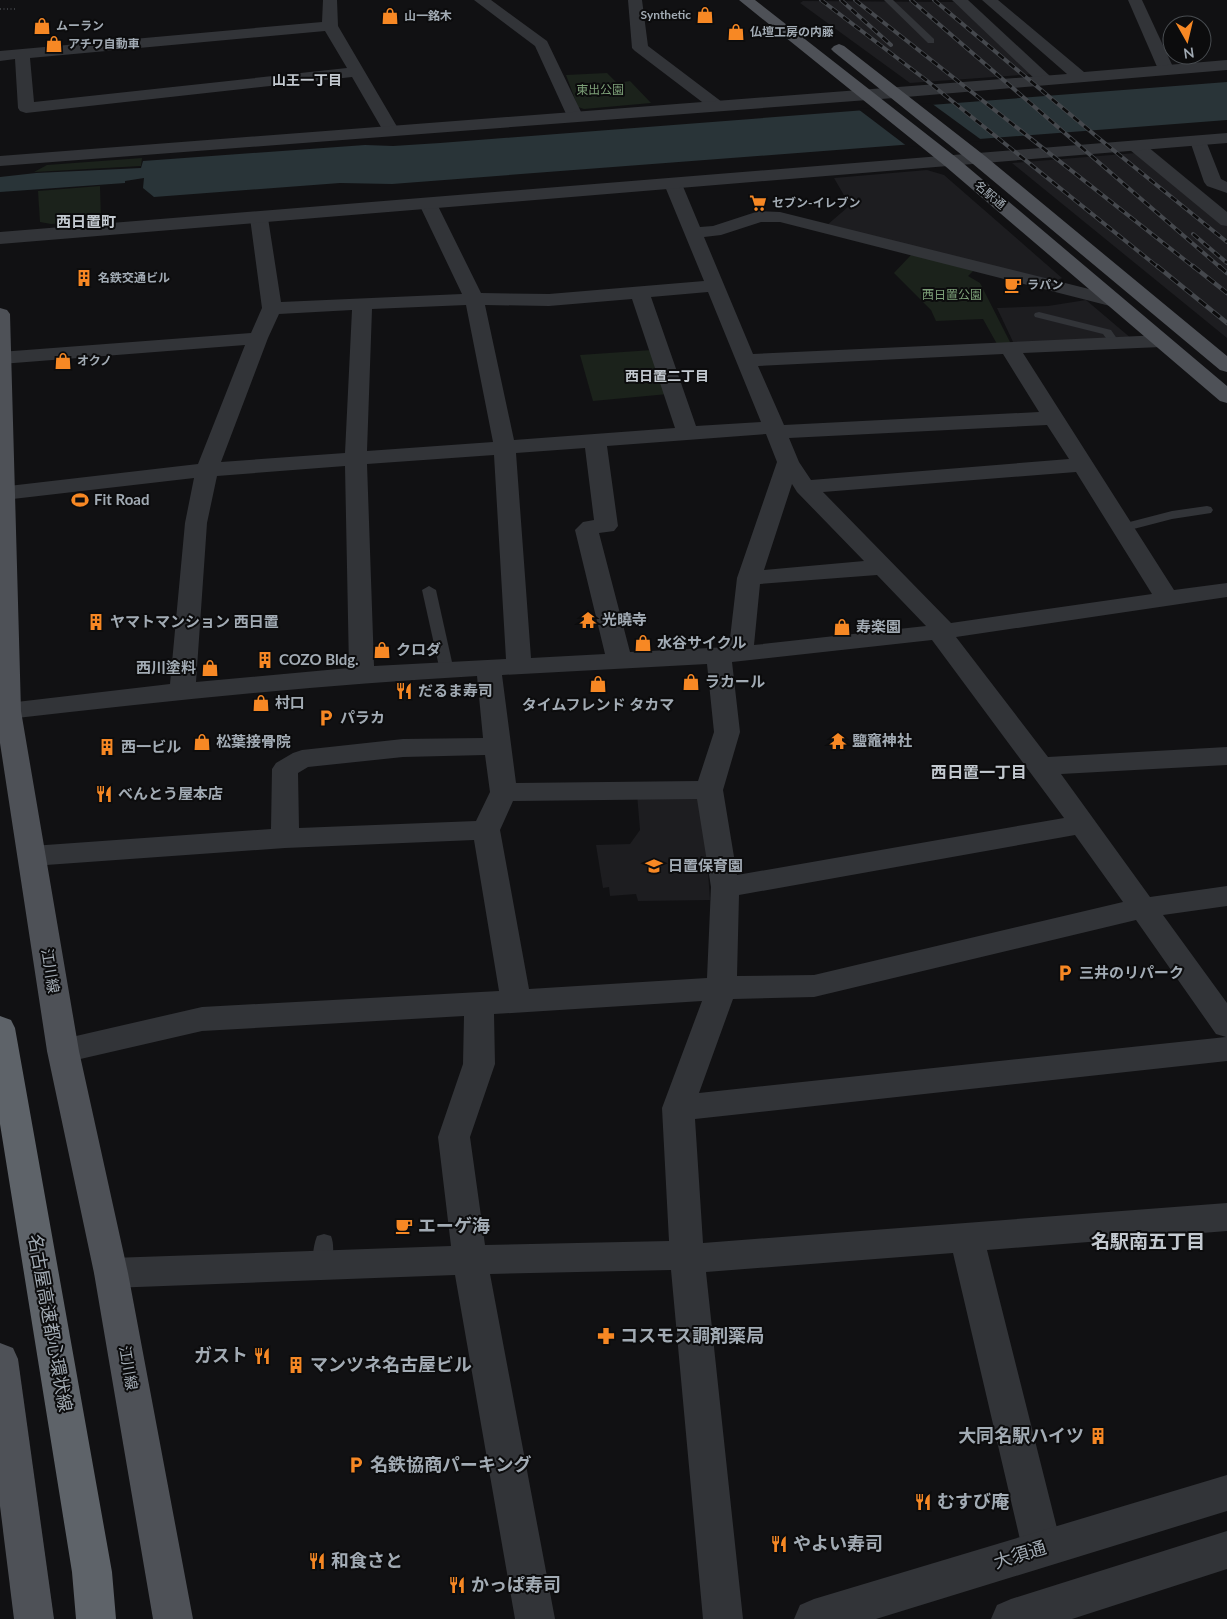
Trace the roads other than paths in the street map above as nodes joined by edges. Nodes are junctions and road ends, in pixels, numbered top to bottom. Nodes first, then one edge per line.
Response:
1 (330, 0) edge
2 (481, 0) edge
3 (635, 0) edge
4 (746, 0) edge
5 (888, 0) edge
6 (959, 0) edge
7 (989, 0) edge
8 (1136, 0) edge
9 (330, 26) junction
10 (827, 40) dead end
11 (931, 41) dead end
12 (22, 54) junction
13 (0, 56) edge
14 (1227, 65) edge
15 (1166, 70) junction
16 (357, 72) junction
17 (1080, 76) junction
18 (1045, 80) junction
19 (900, 98) junction
20 (872, 100) junction
21 (716, 105) junction
22 (575, 116) junction
23 (391, 130) junction
24 (1227, 138) edge
25 (1198, 141) junction
26 (1136, 146) junction
27 (979, 160) junction
28 (0, 161) edge
29 (951, 162) junction
30 (673, 184) junction
31 (1227, 188) edge
32 (428, 204) junction
33 (259, 218) junction
34 (1227, 221) edge
35 (693, 233) junction
36 (0, 238) edge
37 (715, 286) junction
38 (640, 292) junction
39 (474, 299) junction
40 (1114, 301) junction
41 (362, 303) junction
42 (272, 308) junction
43 (0, 314) edge
44 (1039, 315) dead end
45 (258, 338) junction
46 (1162, 341) junction
47 (1115, 343) junction
48 (1009, 347) junction
49 (2, 358) junction
50 (746, 360) junction
51 (1227, 366) edge
52 (1227, 397) edge
53 (1052, 418) junction
54 (776, 430) junction
55 (688, 434) junction
56 (595, 441) junction
57 (505, 448) junction
58 (356, 458) junction
59 (788, 462) junction
60 (1082, 465) junction
61 (207, 470) junction
62 (805, 487) junction
63 (4, 493) junction
64 (1207, 510) dead end
65 (1122, 528) junction
66 (883, 567) junction
67 (749, 578) junction
68 (429, 590) dead end
69 (1227, 590) edge
70 (1167, 599) junction
71 (942, 632) junction
72 (730, 656) junction
73 (620, 662) junction
74 (519, 667) junction
75 (489, 669) junction
76 (447, 671) junction
77 (362, 675) junction
78 (182, 691) junction
79 (4, 711) edge
80 (497, 746) junction
81 (1227, 756) edge
82 (1041, 766) junction
83 (709, 790) junction
84 (504, 792) junction
85 (1082, 824) junction
86 (486, 830) junction
87 (285, 838) junction
88 (32, 856) junction
89 (725, 887) junction
90 (1227, 896) edge
91 (1142, 908) junction
92 (722, 988) junction
93 (516, 1001) junction
94 (479, 1004) junction
95 (1227, 1026) edge
96 (0, 1028) edge
97 (1227, 1049) edge
98 (63, 1051) junction
99 (678, 1108) junction
100 (1227, 1217) edge
101 (967, 1238) junction
102 (686, 1257) junction
103 (470, 1260) junction
104 (111, 1273) junction
105 (0, 1359) edge
106 (1227, 1493) edge
107 (1042, 1548) junction
108 (1227, 1550) edge
109 (92, 1572) junction
110 (34, 1619) edge
111 (96, 1619) edge
112 (103, 1619) edge
113 (173, 1619) edge
114 (536, 1619) edge
115 (723, 1619) edge
116 (814, 1619) edge
117 (1011, 1619) edge

1 - 9 street
2 - 22 street
3 - 21 street
4 - 20 main road, 名駅通
5 - 11 lane
6 - 18 street
7 - 17 street
8 - 15 street
9 - 12 street
9 - 16 street
10 - 19 main road, 名駅通
12 - 13 street
12 - 16 street
14 - 15 street
15 - 17 street
16 - 23 street
17 - 18 street
18 - 19 street
19 - 20 street
19 - 27 main road, 名駅通
20 - 21 street
20 - 29 main road, 名駅通
21 - 22 street
22 - 23 street
23 - 28 street
24 - 25 street
25 - 26 street
25 - 31 street
26 - 27 street
26 - 34 street
27 - 29 street
27 - 51 main road, 名駅通
29 - 30 street
29 - 40 main road, 名駅通
30 - 32 street
30 - 35 street
32 - 33 street
32 - 39 street
33 - 36 street
33 - 42 street
35 - 37 street
35 - 40 street
37 - 38 street
37 - 50 street
38 - 39 street
38 - 55 street
39 - 41 street
39 - 57 street
40 - 46 main road, 名駅通
41 - 42 street
41 - 58 street
42 - 45 street
43 - 49 main road, 江川線
44 - 47 lane
45 - 49 street
45 - 61 street
46 - 47 street
46 - 52 main road, 名駅通
47 - 48 street
48 - 50 street
48 - 53 street
49 - 63 main road, 江川線
50 - 54 street
53 - 54 street
53 - 60 street
54 - 55 street
54 - 59 street
55 - 56 street
56 - 57 street
56 - 73 street
57 - 58 street
57 - 74 street
58 - 61 street
58 - 77 street
59 - 62 street
59 - 67 street
60 - 62 street
60 - 65 street
61 - 63 street
61 - 78 street
62 - 66 street
63 - 79 main road, 江川線
64 - 65 lane
65 - 70 street
66 - 67 street
66 - 71 street
67 - 72 street
68 - 76 lane
69 - 70 street
70 - 71 street
71 - 72 street
71 - 82 street
72 - 73 street
72 - 83 street
73 - 74 street
74 - 75 street
75 - 76 street
75 - 80 street
76 - 77 street
77 - 78 street
78 - 79 street
79 - 88 main road, 江川線
80 - 84 street
80 - 87 street
81 - 82 street
82 - 85 street
83 - 84 street
83 - 89 street
84 - 86 street
85 - 89 street
85 - 91 street
86 - 87 street
86 - 93 street
87 - 88 street
88 - 98 main road, 江川線
89 - 92 street
90 - 91 street
91 - 92 street
91 - 95 street
92 - 93 street
92 - 99 street
93 - 94 street
94 - 98 street
94 - 103 street
96 - 109 highway, 名古屋高速都心環状線
97 - 99 street
98 - 104 main road, 江川線
99 - 102 street
100 - 101 street
101 - 102 street
101 - 107 street
102 - 103 street
102 - 115 street
103 - 104 street
103 - 114 street
104 - 113 main road, 江川線
105 - 110 main road
106 - 107 street, 大須通
107 - 116 street, 大須通
108 - 117 street
109 - 111 highway, 名古屋高速都心環状線
109 - 112 highway

